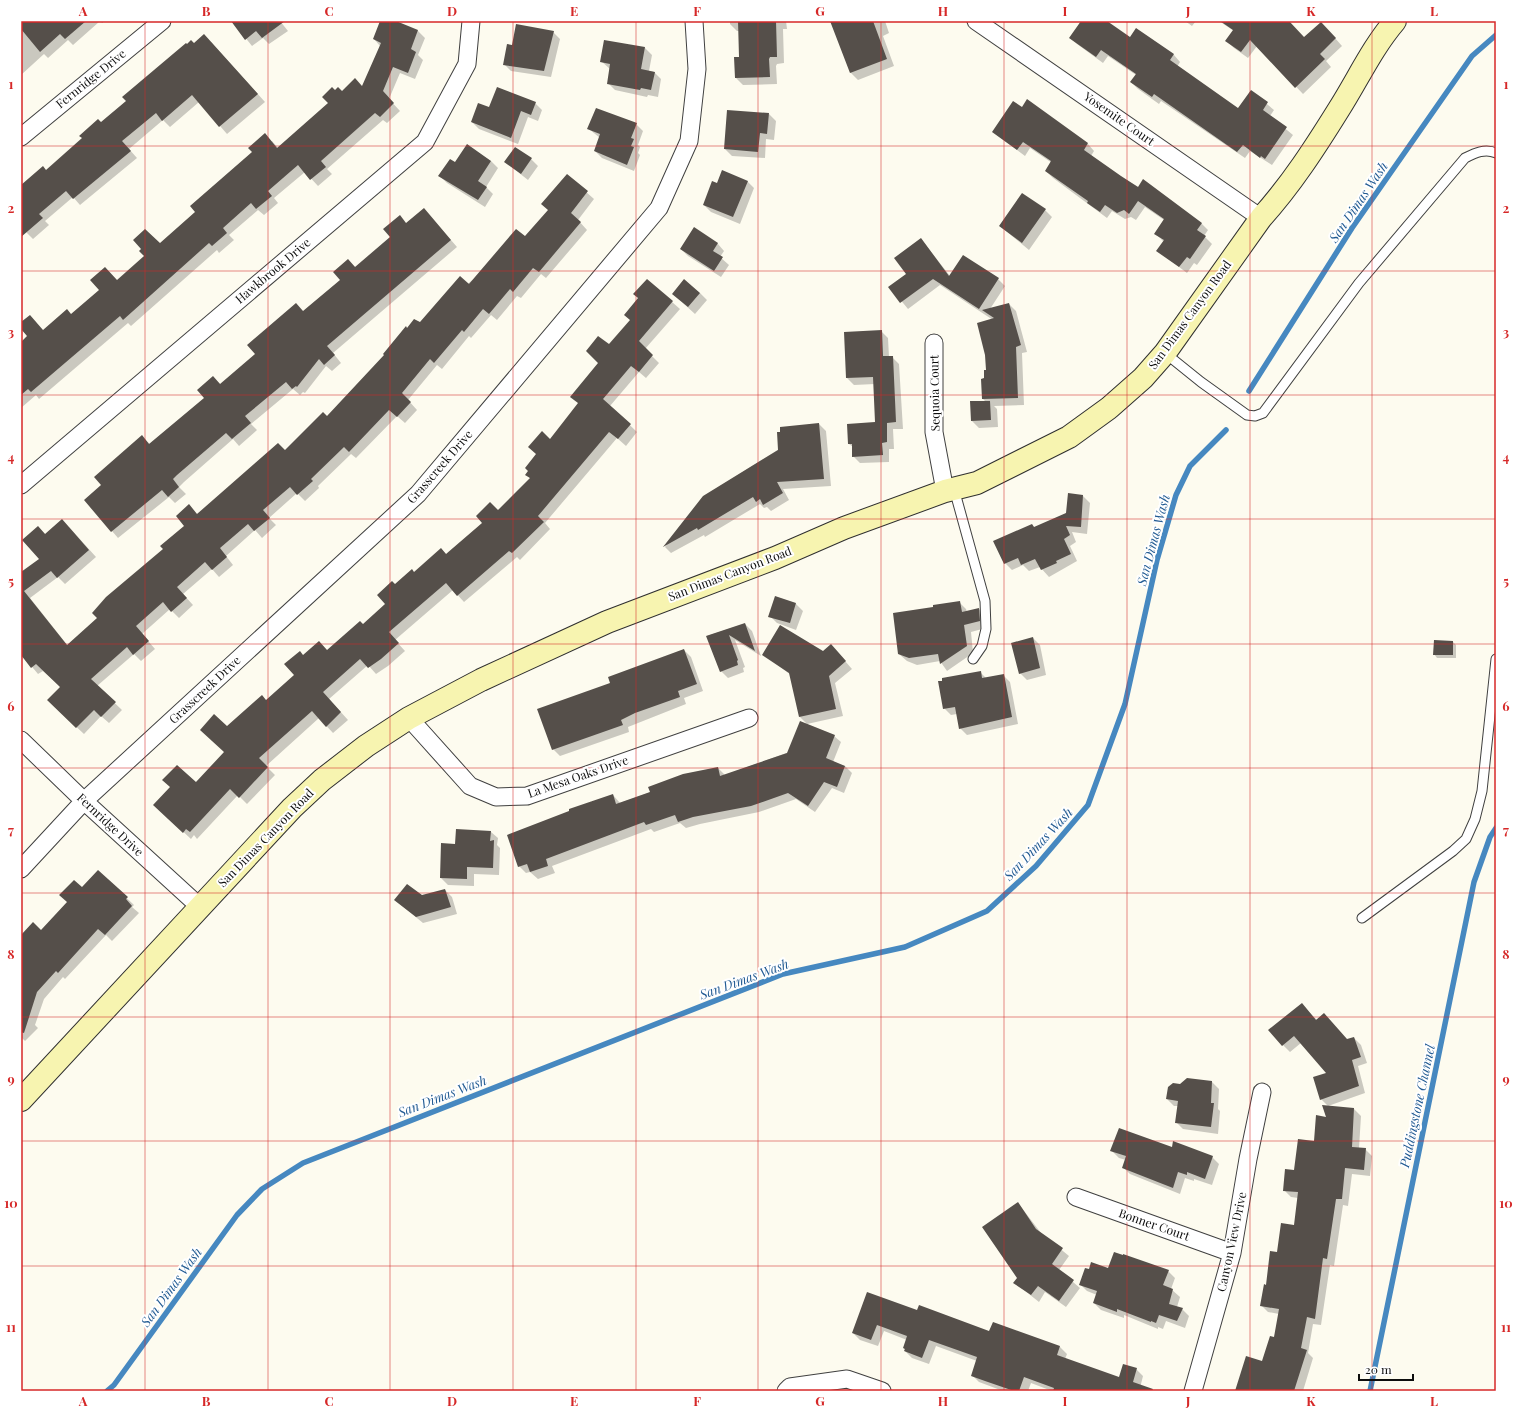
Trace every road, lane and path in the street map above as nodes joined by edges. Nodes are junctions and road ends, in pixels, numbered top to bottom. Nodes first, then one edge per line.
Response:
1 (162, 21) edge
2 (471, 21) edge
3 (694, 21) edge
4 (976, 21) edge
5 (1395, 21) edge
6 (21, 137) edge
7 (1496, 154) edge
8 (1261, 218) junction
9 (934, 343) dead end
10 (1165, 353) junction
11 (21, 484) edge
12 (950, 490) junction
13 (973, 659) dead end
14 (1496, 659) edge
15 (409, 718) junction
16 (749, 718) dead end
17 (21, 740) edge
18 (84, 801) junction
19 (21, 869) edge
20 (200, 907) junction
21 (1362, 918) dead end
22 (1262, 1092) dead end
23 (21, 1100) edge
24 (1076, 1198) dead end
25 (1232, 1253) junction
26 (788, 1389) edge
27 (882, 1391) edge
28 (1193, 1391) edge

1 - 6 street, Fernridge Drive
2 - 11 street, Hawkbrook Drive
3 - 18 street, Grasscreek Drive
4 - 8 street, Yosemite Court
5 - 8 street, San Dimas Canyon Road
7 - 10 lane
8 - 10 street, San Dimas Canyon Road
9 - 12 street, Sequoia Court
10 - 12 street, San Dimas Canyon Road
12 - 13 lane
12 - 15 street, San Dimas Canyon Road
14 - 21 lane
15 - 16 street, La Mesa Oaks Drive
15 - 20 street, San Dimas Canyon Road
17 - 18 street, Fernridge Drive
18 - 19 street, Grasscreek Drive
18 - 20 street, Fernridge Drive
20 - 23 street, San Dimas Canyon Road
22 - 25 street, Canyon View Drive
24 - 25 street, Bonner Court
25 - 28 street, Canyon View Drive
26 - 27 street

